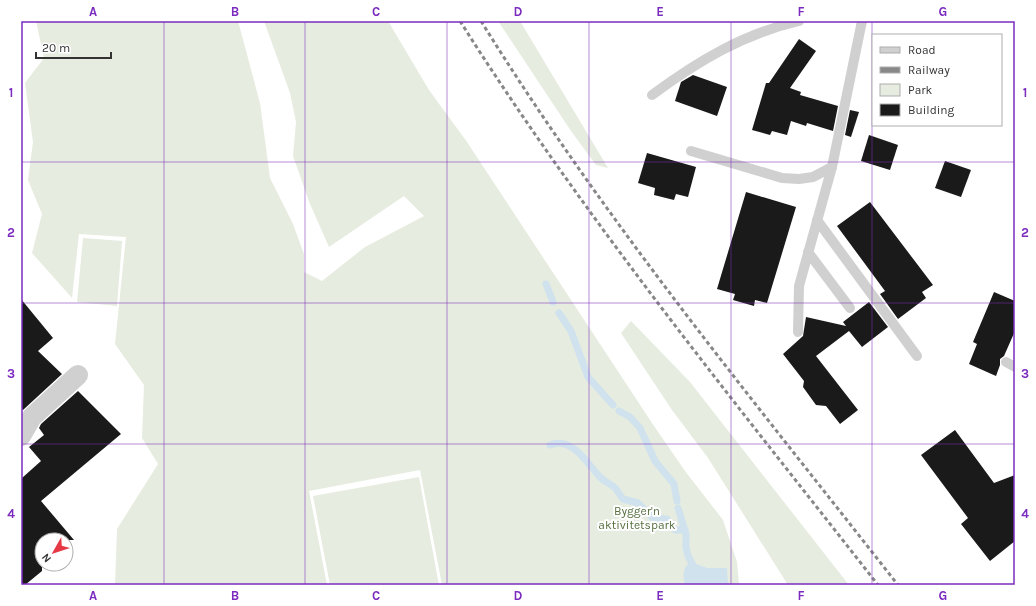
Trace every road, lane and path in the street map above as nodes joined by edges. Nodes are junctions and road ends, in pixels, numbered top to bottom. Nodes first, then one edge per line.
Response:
1 (799, 21) edge
2 (862, 21) edge
3 (652, 96) dead end
4 (691, 151) dead end
5 (832, 167) junction
6 (817, 220) junction
7 (808, 252) junction
8 (850, 308) dead end
9 (798, 332) dead end
10 (917, 356) dead end
11 (78, 375) dead end
12 (21, 436) edge

1 - 3 lane
2 - 5 lane
4 - 5 lane
5 - 6 lane
6 - 7 lane
6 - 10 lane
7 - 8 lane
7 - 9 lane
11 - 12 street

